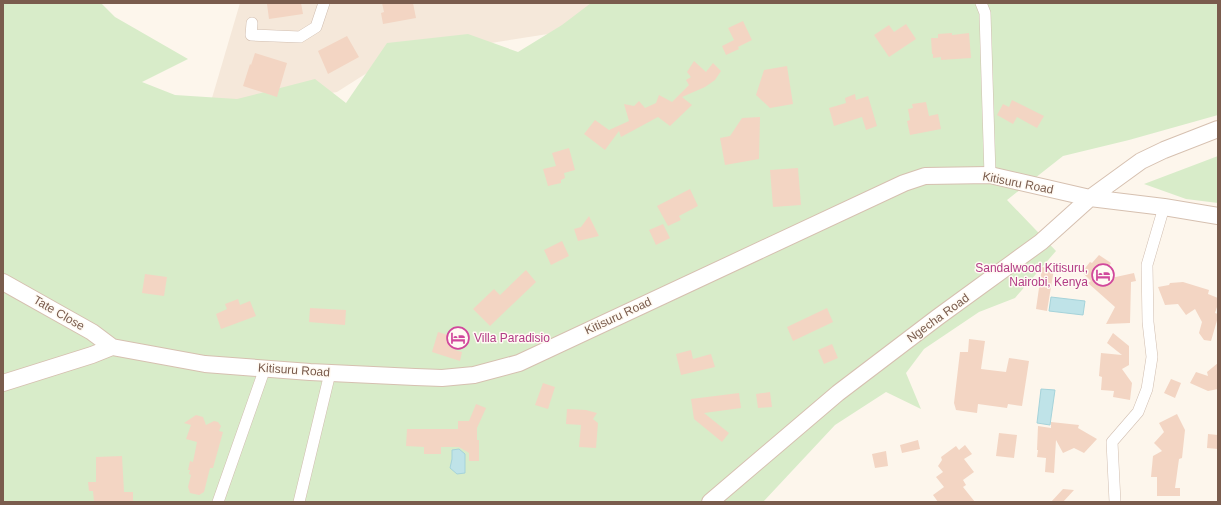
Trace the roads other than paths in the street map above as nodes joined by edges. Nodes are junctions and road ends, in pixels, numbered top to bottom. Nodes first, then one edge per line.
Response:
1 (324, 3) edge
2 (981, 3) edge
3 (252, 23) dead end
4 (1218, 130) edge
5 (990, 175) junction
6 (1090, 198) junction
7 (1164, 207) junction
8 (1218, 216) edge
9 (3, 282) edge
10 (112, 347) junction
11 (265, 368) junction
12 (330, 373) junction
13 (3, 383) edge
14 (218, 502) edge
15 (299, 502) edge
16 (710, 502) edge
17 (1114, 502) edge

1 - 3 street
2 - 5 street
4 - 6 street, Ngecha Road
5 - 6 street, Kitisuru Road
5 - 12 street, Kitisuru Road
6 - 7 street, Kitisuru Road
6 - 16 street, Ngecha Road
7 - 8 street, Kitisuru Road
7 - 17 street
9 - 10 street, Tate Close
10 - 11 street, Kitisuru Road
10 - 13 street
11 - 12 street, Kitisuru Road
11 - 14 street
12 - 15 street

